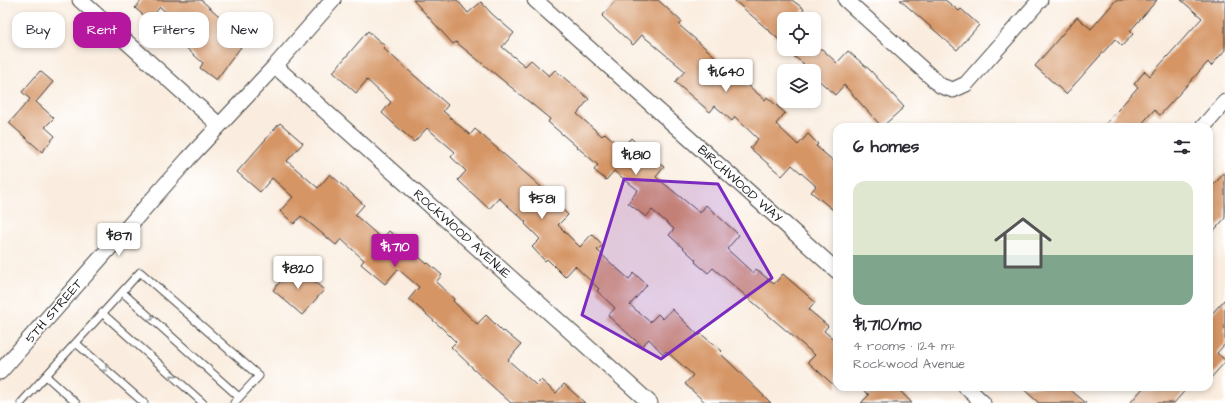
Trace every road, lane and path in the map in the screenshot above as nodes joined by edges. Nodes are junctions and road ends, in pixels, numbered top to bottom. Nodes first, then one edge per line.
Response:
1 (80, 0) edge
2 (333, 0) edge
3 (535, 0) edge
4 (846, 0) edge
5 (1040, 0) edge
6 (275, 66) junction
7 (1225, 102) edge
8 (1207, 123) edge
9 (219, 125) junction
10 (833, 267) edge
11 (122, 292) junction
12 (102, 313) junction
13 (76, 343) junction
14 (0, 372) edge
15 (46, 376) junction
16 (971, 391) edge
17 (236, 400) edge
18 (21, 403) edge
19 (76, 403) edge
20 (144, 403) edge
21 (202, 403) edge
22 (650, 403) edge
23 (983, 403) edge

1 - 9 street
2 - 6 street, 5TH STREET
3 - 10 street, BIRCHWOOD WAY
4 - 5 street
6 - 9 street, 5TH STREET
6 - 22 street, ROCKWOOD AVENUE
7 - 8 street
9 - 14 street, 5TH STREET
11 - 12 lane
11 -> 17 lane
11 - 17 lane
12 - 13 lane
21 -> 12 lane
13 - 15 lane
13 -> 20 lane
15 - 18 lane
15 - 19 lane
16 - 23 street

